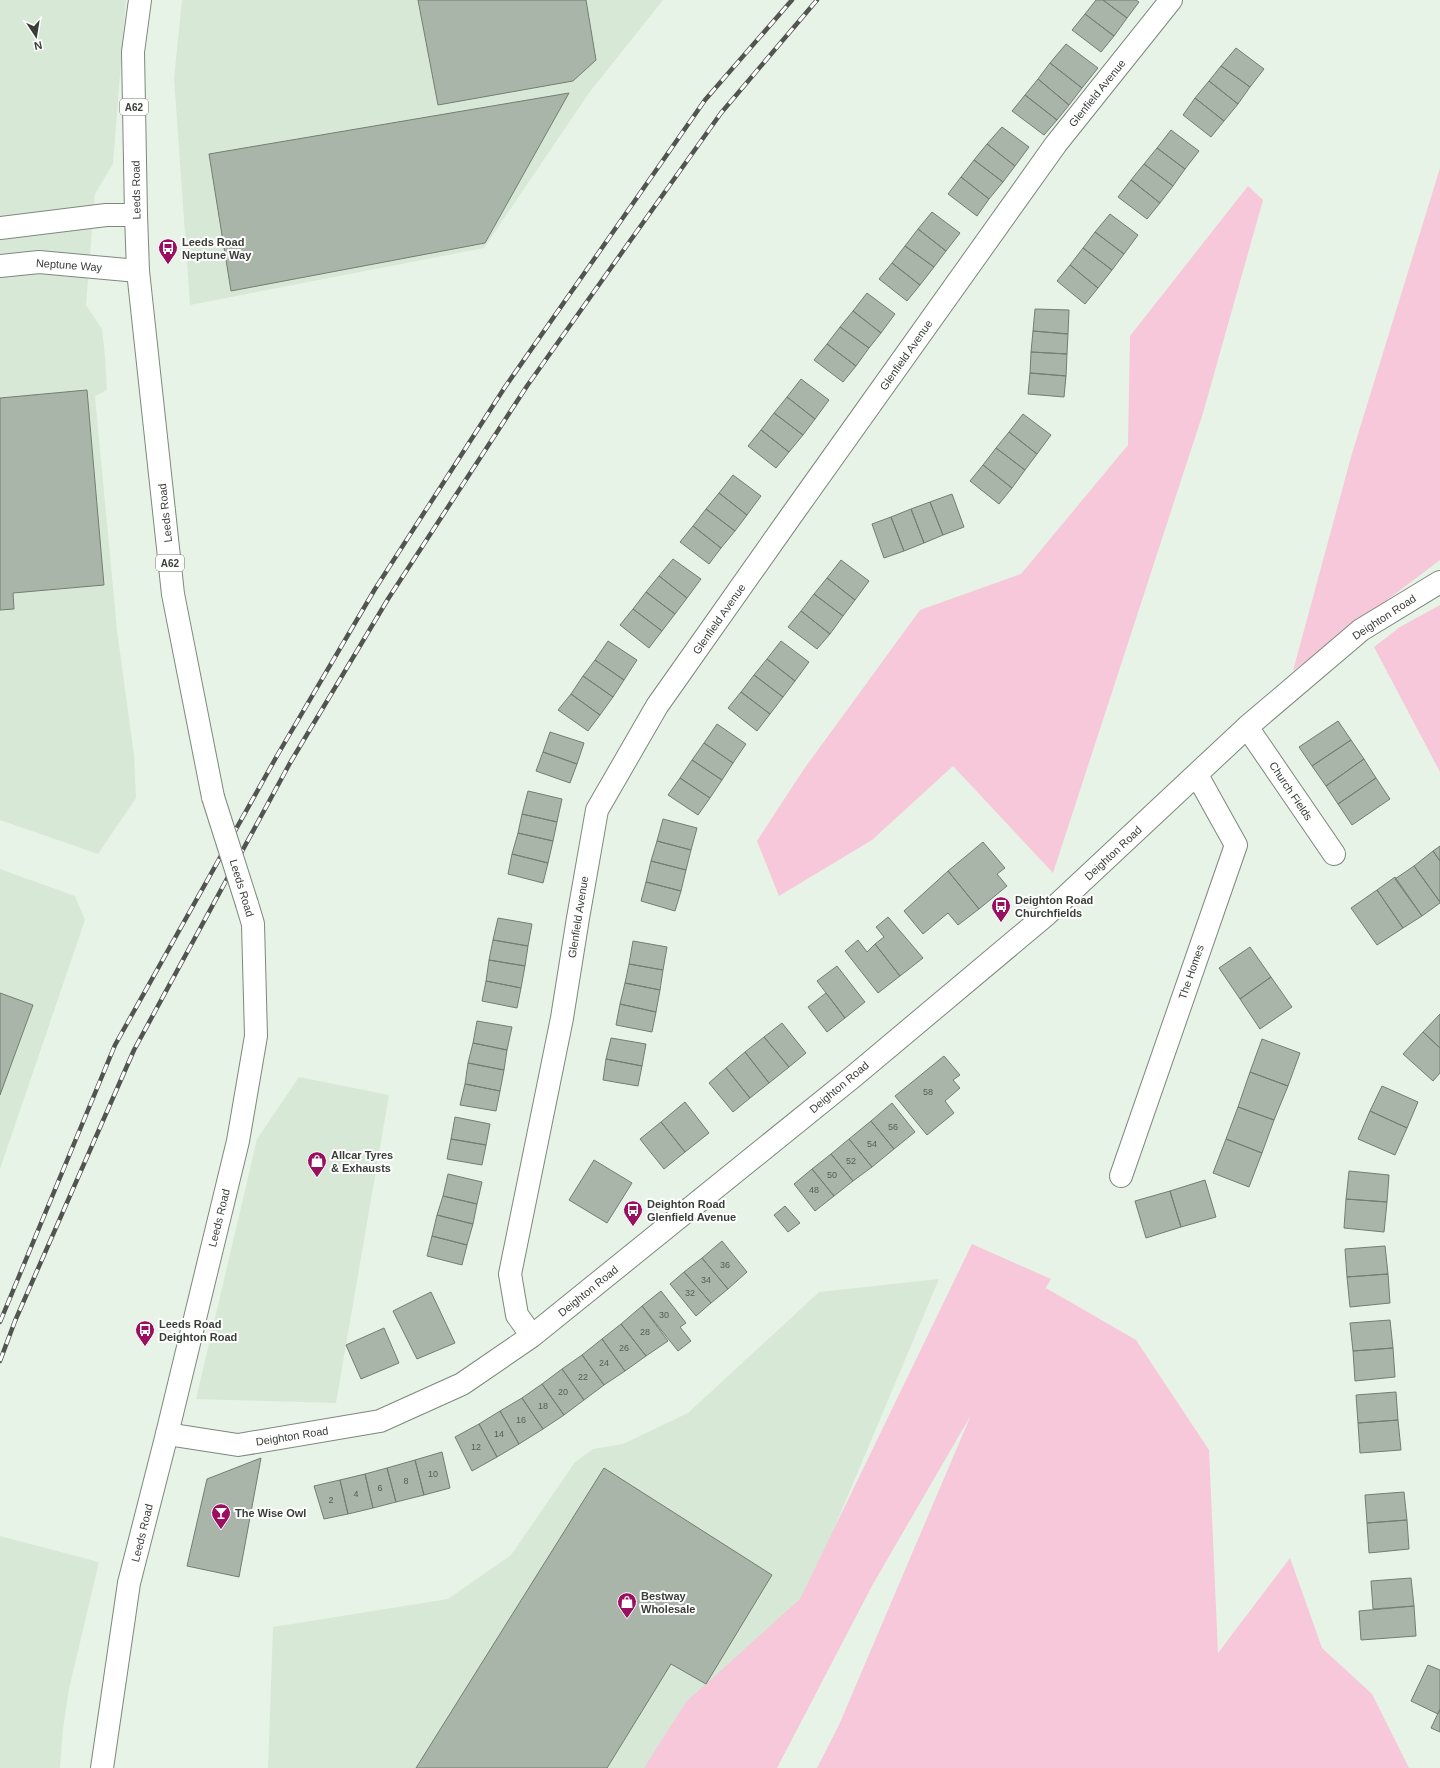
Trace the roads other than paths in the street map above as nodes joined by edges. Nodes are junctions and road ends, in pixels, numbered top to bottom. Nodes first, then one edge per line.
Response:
1 (140, 0) edge
2 (1172, 0) edge
3 (136, 215) junction
4 (0, 228) edge
5 (0, 266) edge
6 (138, 271) junction
7 (1440, 582) edge
8 (1247, 727) junction
9 (1197, 774) junction
10 (1334, 854) dead end
11 (1121, 1176) dead end
12 (532, 1336) junction
13 (167, 1434) junction
14 (102, 1768) edge

1 - 3 street, Leeds Road / A62
2 - 12 street, Glenfield Avenue
3 - 4 street
3 - 6 street, Leeds Road / A62
5 - 6 street, Neptune Way
6 - 13 street, Leeds Road / A62, bridge
7 - 8 street, Deighton Road
8 - 9 street, Deighton Road
8 - 10 street, Church Fields
9 - 11 street, The Homes
9 - 12 street, Deighton Road
12 - 13 street, Deighton Road
13 - 14 street, Leeds Road / A62

